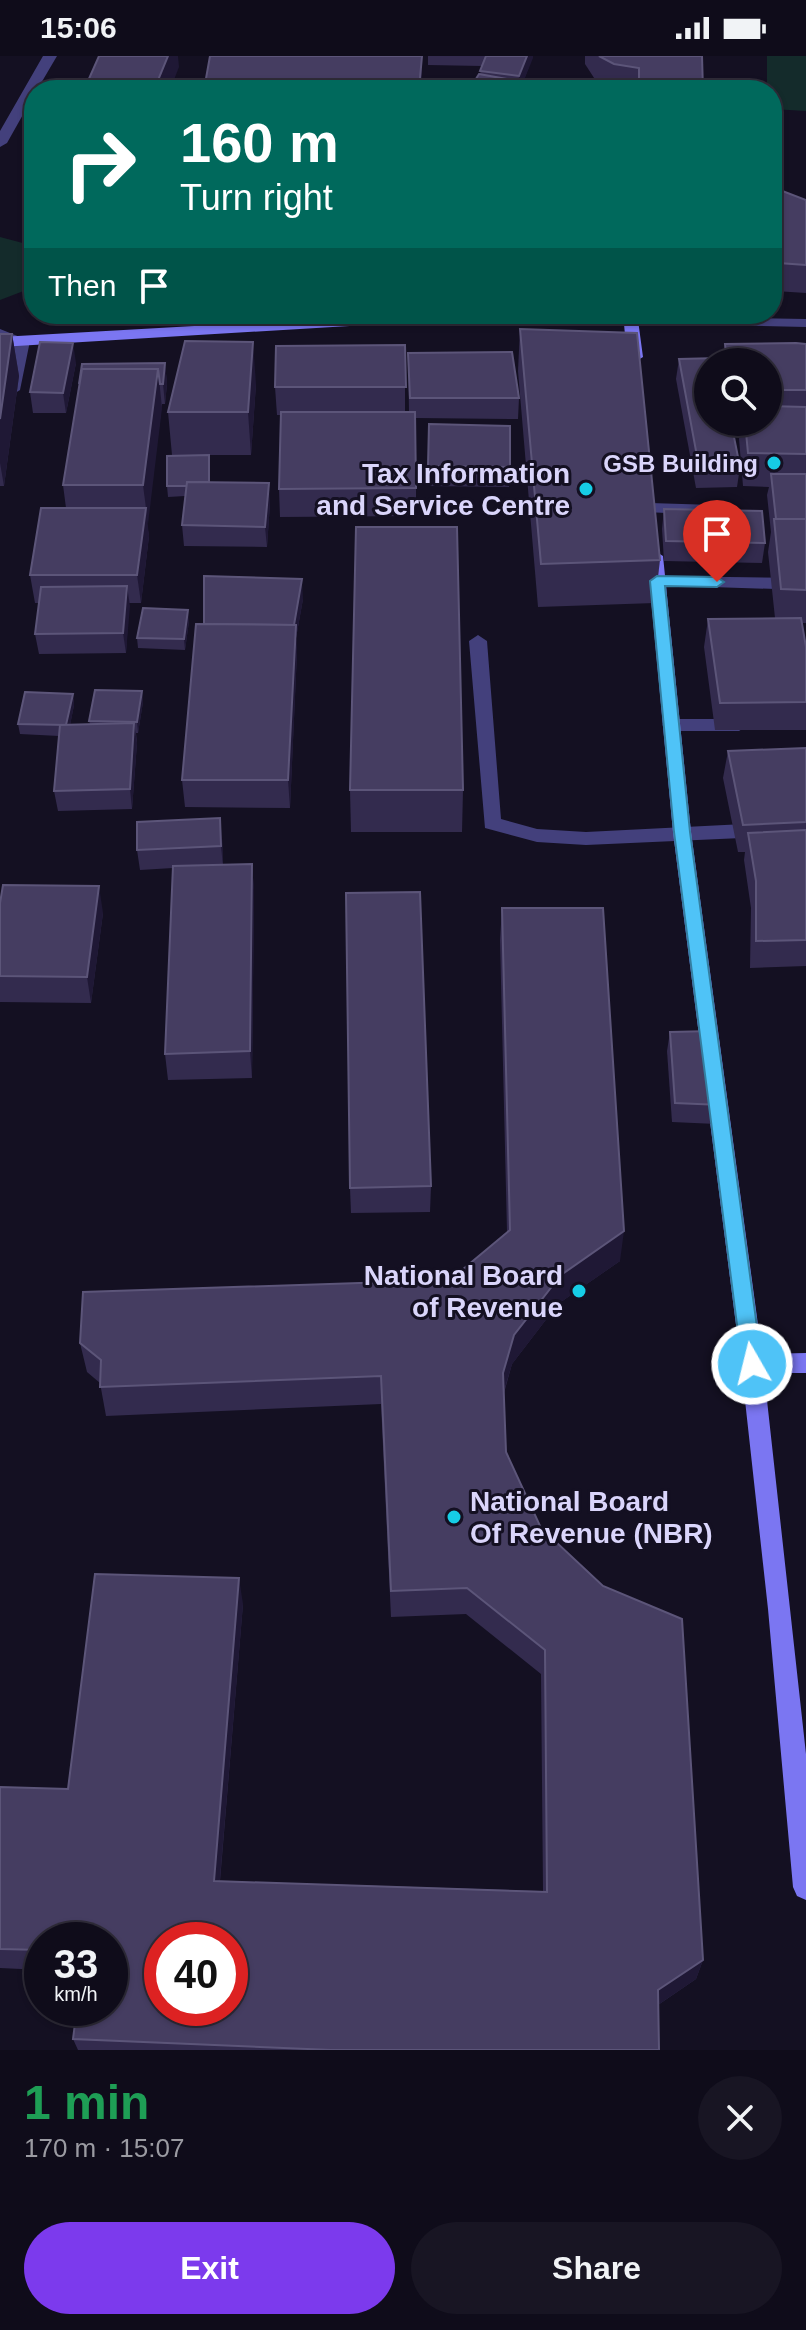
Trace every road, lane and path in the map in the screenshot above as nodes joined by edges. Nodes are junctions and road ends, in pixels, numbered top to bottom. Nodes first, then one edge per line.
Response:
1 (50, 56) edge
2 (36, 80) edge
3 (24, 101) edge
4 (0, 143) edge
5 (782, 323) edge
6 (806, 323) edge
7 (313, 324) edge
8 (631, 324) edge
9 (0, 333) edge
10 (22, 341) junction
11 (0, 342) edge
12 (637, 383) edge
13 (9, 402) edge
14 (731, 510) edge
15 (657, 581) junction
16 (806, 584) edge
17 (478, 641) dead end
18 (671, 725) junction
19 (750, 725) edge
20 (806, 828) edge
21 (682, 832) junction
22 (806, 1363) edge
23 (752, 1364) junction
24 (799, 1745) edge
25 (806, 1887) edge

1 - 2 street
3 - 4 street
5 - 6 street
7 - 10 street
8 - 12 street
9 - 10 street
10 - 11 street
10 - 13 street
14 - 15 street
15 - 16 street
15 - 18 street
17 - 21 street
18 - 19 street
18 - 21 street
20 - 21 street
21 - 23 street
22 - 23 street
23 - 24 street
24 - 25 street

